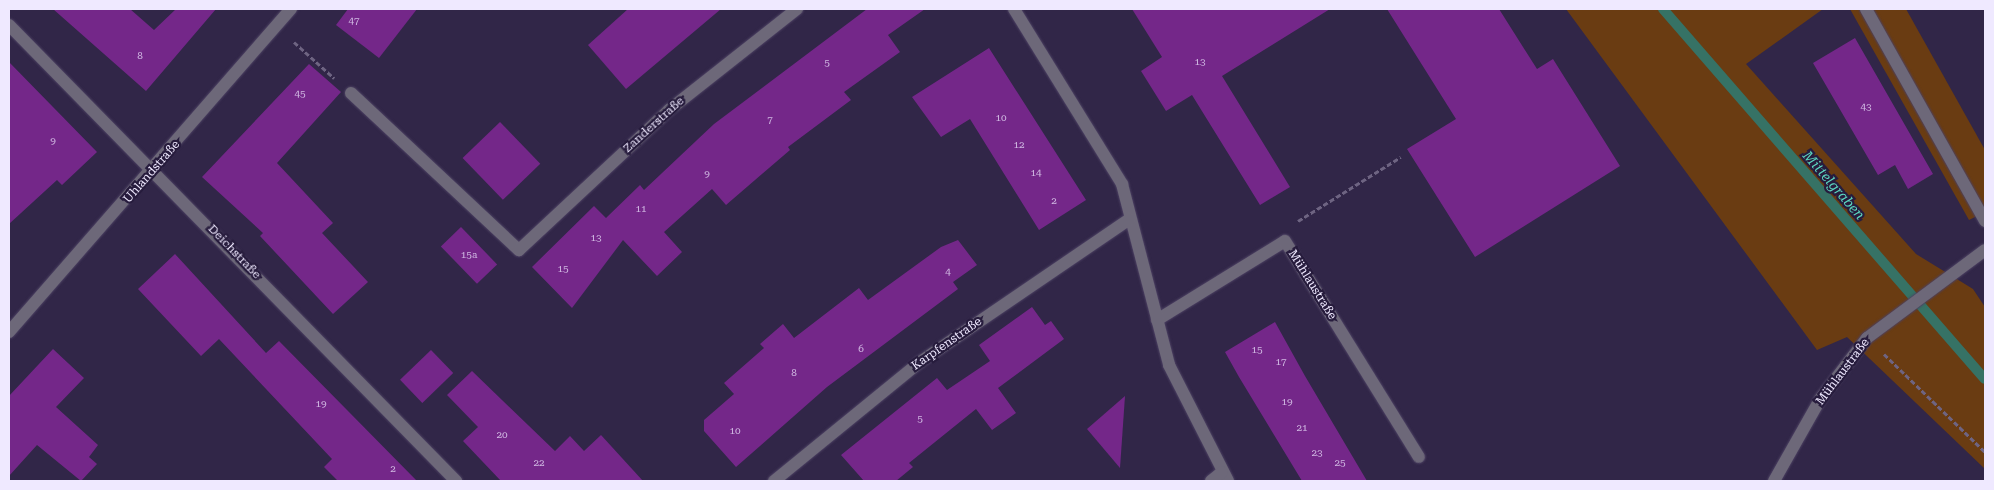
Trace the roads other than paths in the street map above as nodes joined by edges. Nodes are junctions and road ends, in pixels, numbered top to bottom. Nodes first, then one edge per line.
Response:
1 (291, 9) edge
2 (797, 9) edge
3 (1014, 9) edge
4 (1866, 9) edge
5 (9, 25) edge
6 (351, 93) road end
7 (154, 170) junction
8 (1130, 218) junction
9 (1985, 221) edge
10 (1985, 250) edge
11 (1157, 320) junction
12 (9, 332) edge
13 (1419, 457) dead end
14 (1225, 477) edge
15 (456, 481) edge
16 (774, 481) edge
17 (1212, 481) edge
18 (1774, 481) edge

1 - 7 street, Uhlandstraße
2 - 6 street, Zanderstraße
3 - 8 street
4 - 9 street
5 - 7 street, Deichstraße
7 - 12 street, Uhlandstraße
7 - 15 street, Deichstraße
8 - 11 street
8 - 16 street, Karpfenstraße
10 - 18 street, Mühlaustraße
11 - 13 street, Mühlaustraße
11 - 14 street
14 - 17 street

